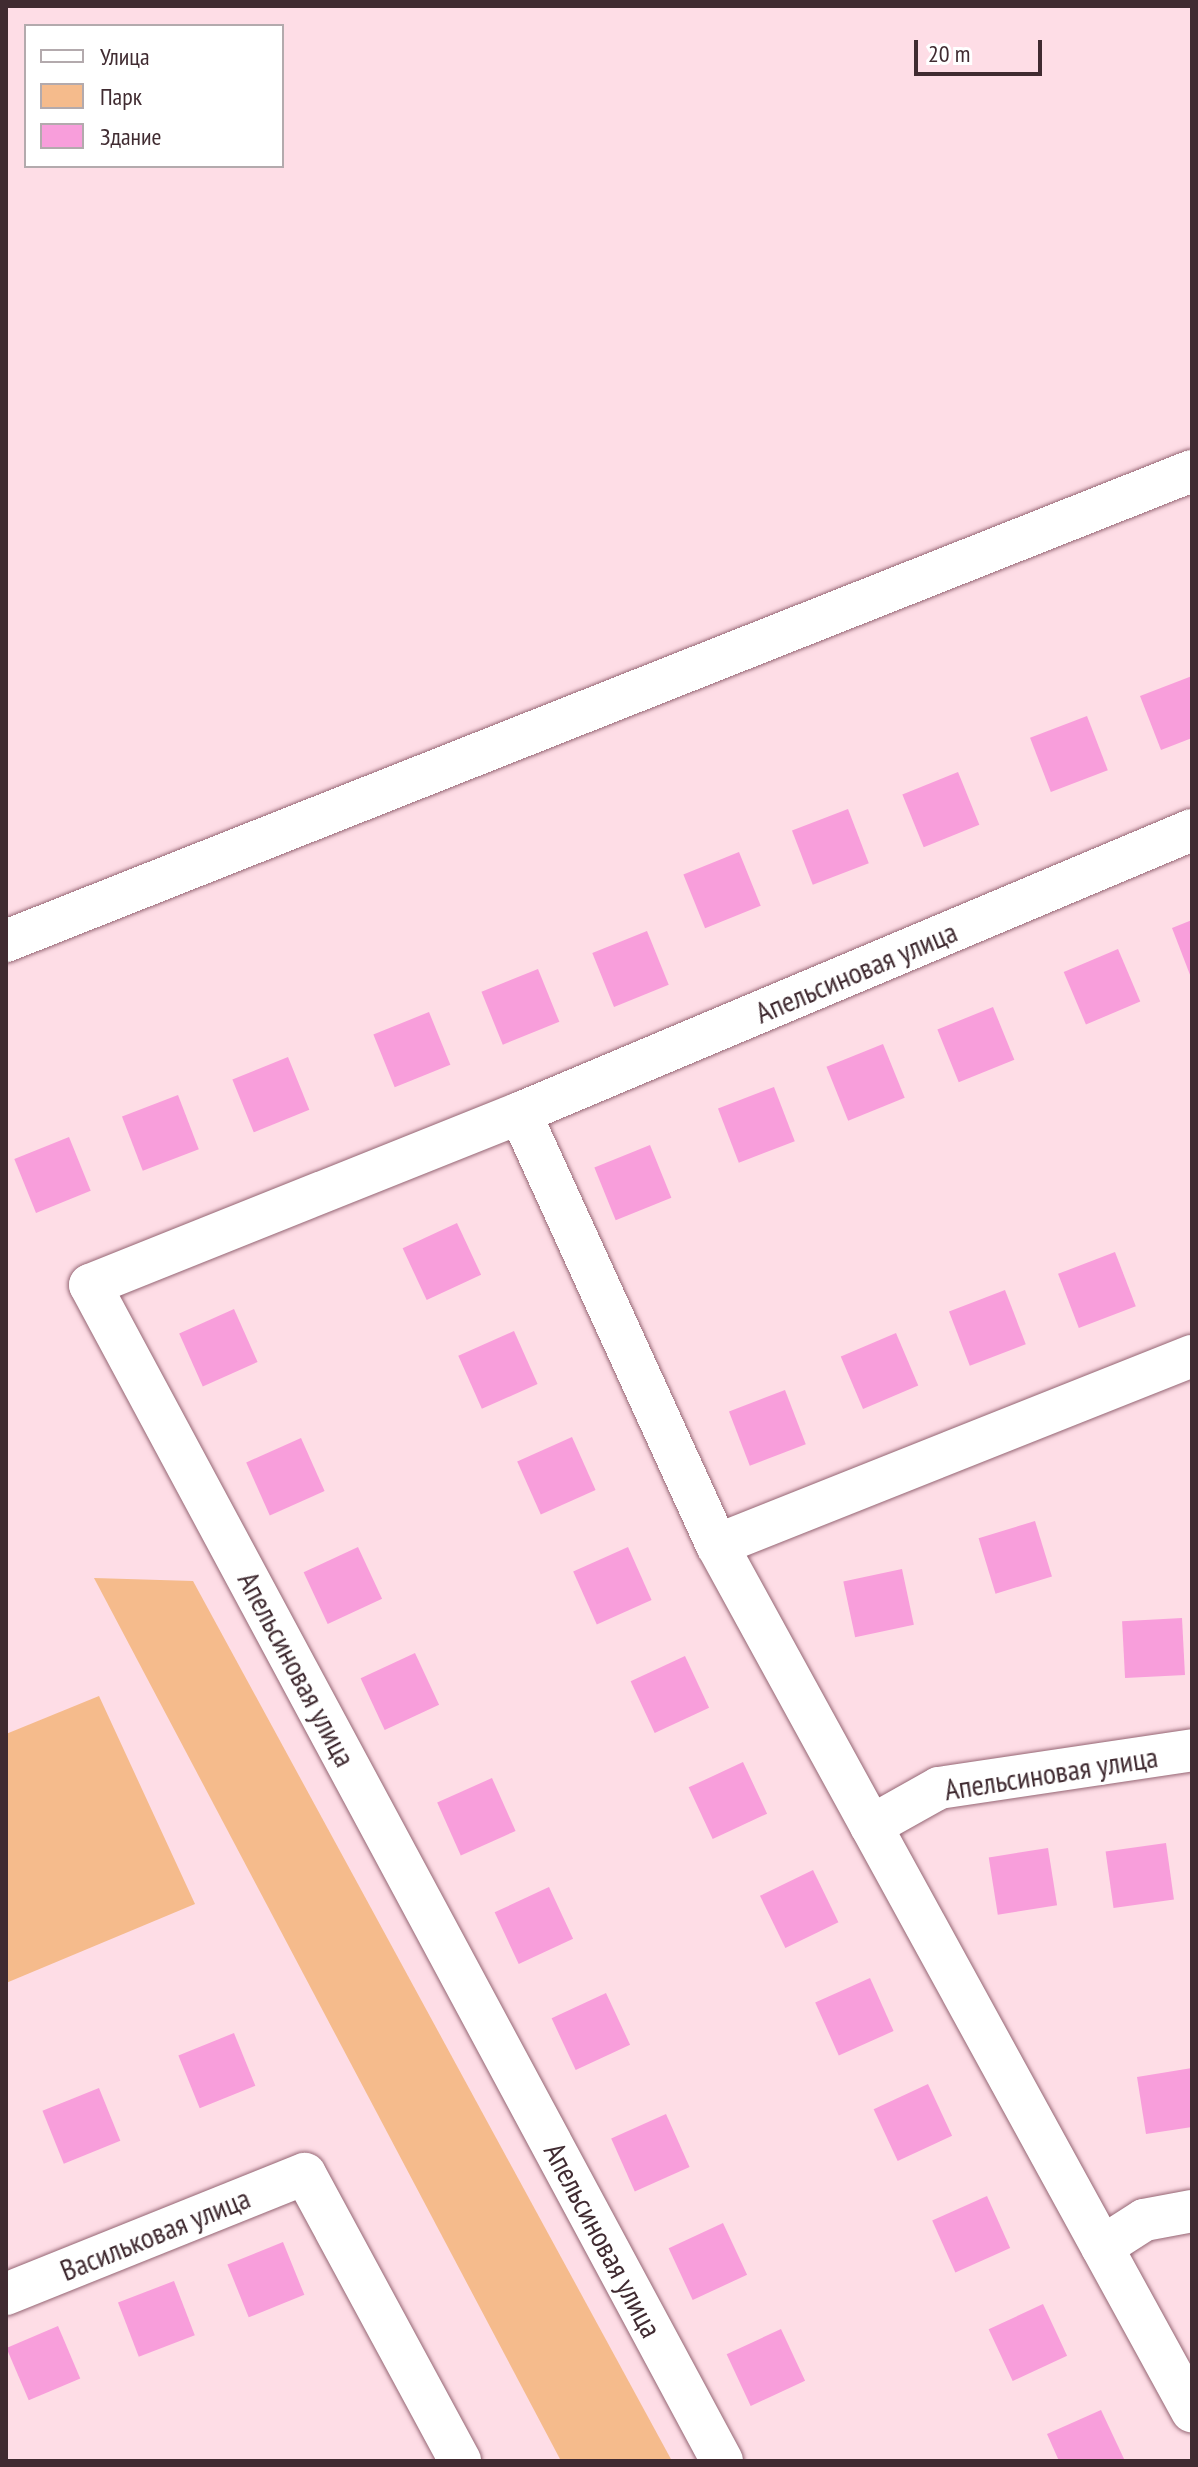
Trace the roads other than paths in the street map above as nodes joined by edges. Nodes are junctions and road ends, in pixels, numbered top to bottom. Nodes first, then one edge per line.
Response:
1 (1192, 471) edge
2 (1192, 830) edge
3 (6, 941) edge
4 (520, 1113) junction
5 (1192, 1356) edge
6 (717, 1545) junction
7 (1192, 1750) edge
8 (871, 1826) junction
9 (1192, 2211) edge
10 (1102, 2247) junction
11 (6, 2294) edge
12 (1192, 2411) edge
13 (460, 2461) edge
14 (722, 2461) edge

1 - 3 street
2 - 4 street, Апельсиновая улица
4 - 6 street
4 - 14 street, Апельсиновая улица
5 - 6 street
6 - 8 street
7 - 8 street, Апельсиновая улица
8 - 10 street
9 - 10 street
10 - 12 street
11 - 13 street, Васильковая улица

